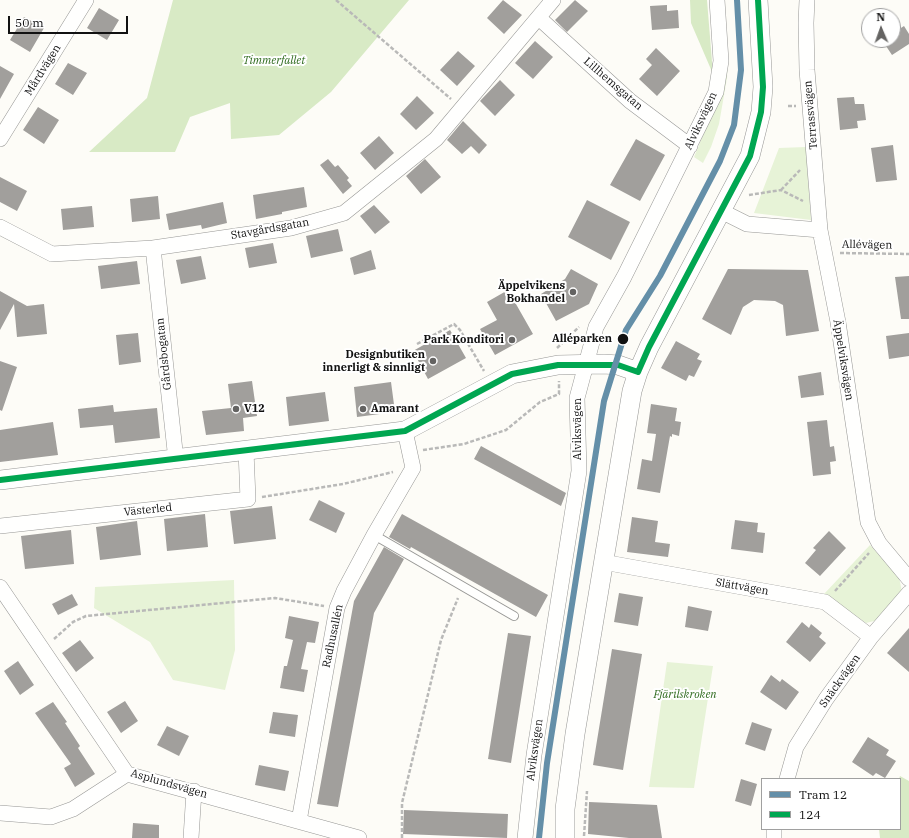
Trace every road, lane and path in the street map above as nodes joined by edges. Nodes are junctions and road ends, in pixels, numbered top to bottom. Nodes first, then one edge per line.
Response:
1 (86, 0) edge
2 (336, 0) edge
3 (553, 0) edge
4 (717, 0) edge
5 (758, 0) edge
6 (807, 0) edge
7 (538, 18) junction
8 (462, 109) junction
9 (0, 139) edge
10 (690, 146) junction
11 (801, 170) dead end
12 (781, 190) junction
13 (746, 195) dead end
14 (819, 207) junction
15 (721, 211) junction
16 (0, 227) edge
17 (820, 230) junction
18 (153, 248) junction
19 (826, 253) junction
20 (909, 254) edge
21 (584, 322) dead end
22 (416, 344) dead end
23 (556, 348) dead end
24 (585, 365) junction
25 (638, 372) junction
26 (559, 381) dead end
27 (492, 385) junction
28 (405, 432) junction
29 (246, 451) junction
30 (409, 452) junction
31 (176, 460) junction
32 (412, 468) junction
33 (0, 480) edge
34 (248, 499) junction
35 (0, 526) edge
36 (374, 535) junction
37 (879, 543) junction
38 (603, 562) junction
39 (909, 579) edge
40 (462, 586) junction
41 (0, 587) edge
42 (909, 593) edge
43 (825, 602) junction
44 (337, 608) junction
45 (514, 616) dead end
46 (871, 637) junction
47 (42, 650) junction
48 (127, 774) junction
49 (787, 778) edge
50 (194, 791) junction
51 (0, 813) edge
52 (299, 821) junction
53 (191, 838) edge
54 (359, 838) edge
55 (402, 838) edge
56 (525, 838) edge
57 (564, 838) edge

1 - 9 street, Mårdvägen
2 - 8 path
3 - 7 street, Stavgårdsgatan
4 - 10 street, Alviksvägen
5 - 15 street
6 - 14 street, Terrassvägen
7 - 8 street, Stavgårdsgatan
7 - 10 street, Lillhemsgatan
8 - 18 street, Stavgårdsgatan
10 - 24 street, Alviksvägen
11 - 12 path
12 - 13 path
12 - 14 path
14 - 17 street, Terrassvägen
15 - 17 street
15 - 25 street
16 - 18 street, Stavgårdsgatan
17 - 19 street, Äppelviksvägen
18 - 31 street, Gårdsbogatan
19 - 20 path, Allévägen
19 - 37 street, Äppelviksvägen
21 - 23 path
22 - 27 path
24 - 25 street
24 - 27 street
24 - 56 street, Alviksvägen
25 - 38 street
26 - 30 path
27 - 28 street
28 - 29 street
28 - 30 street
29 - 31 street
29 - 34 street
30 - 32 street
31 - 33 street
32 - 34 path
32 - 36 street, Radhusallén
34 - 35 street, Västerled
36 - 40 lane
36 - 44 street, Radhusallén
37 - 39 street, Äppelviksvägen
37 - 43 path
38 - 43 street, Slättvägen
38 - 57 street
40 - 45 lane
40 - 55 path
41 - 47 street, Asplundsvägen
42 - 46 street, Snäckvägen
43 - 46 street, Slättvägen
44 - 47 path
44 - 52 street, Radhusallén
46 - 49 street, Snäckvägen
47 - 48 street, Asplundsvägen
48 - 50 street, Asplundsvägen
48 - 51 street
50 - 52 street, Asplundsvägen
50 - 53 street
52 - 54 street, Asplundsvägen

